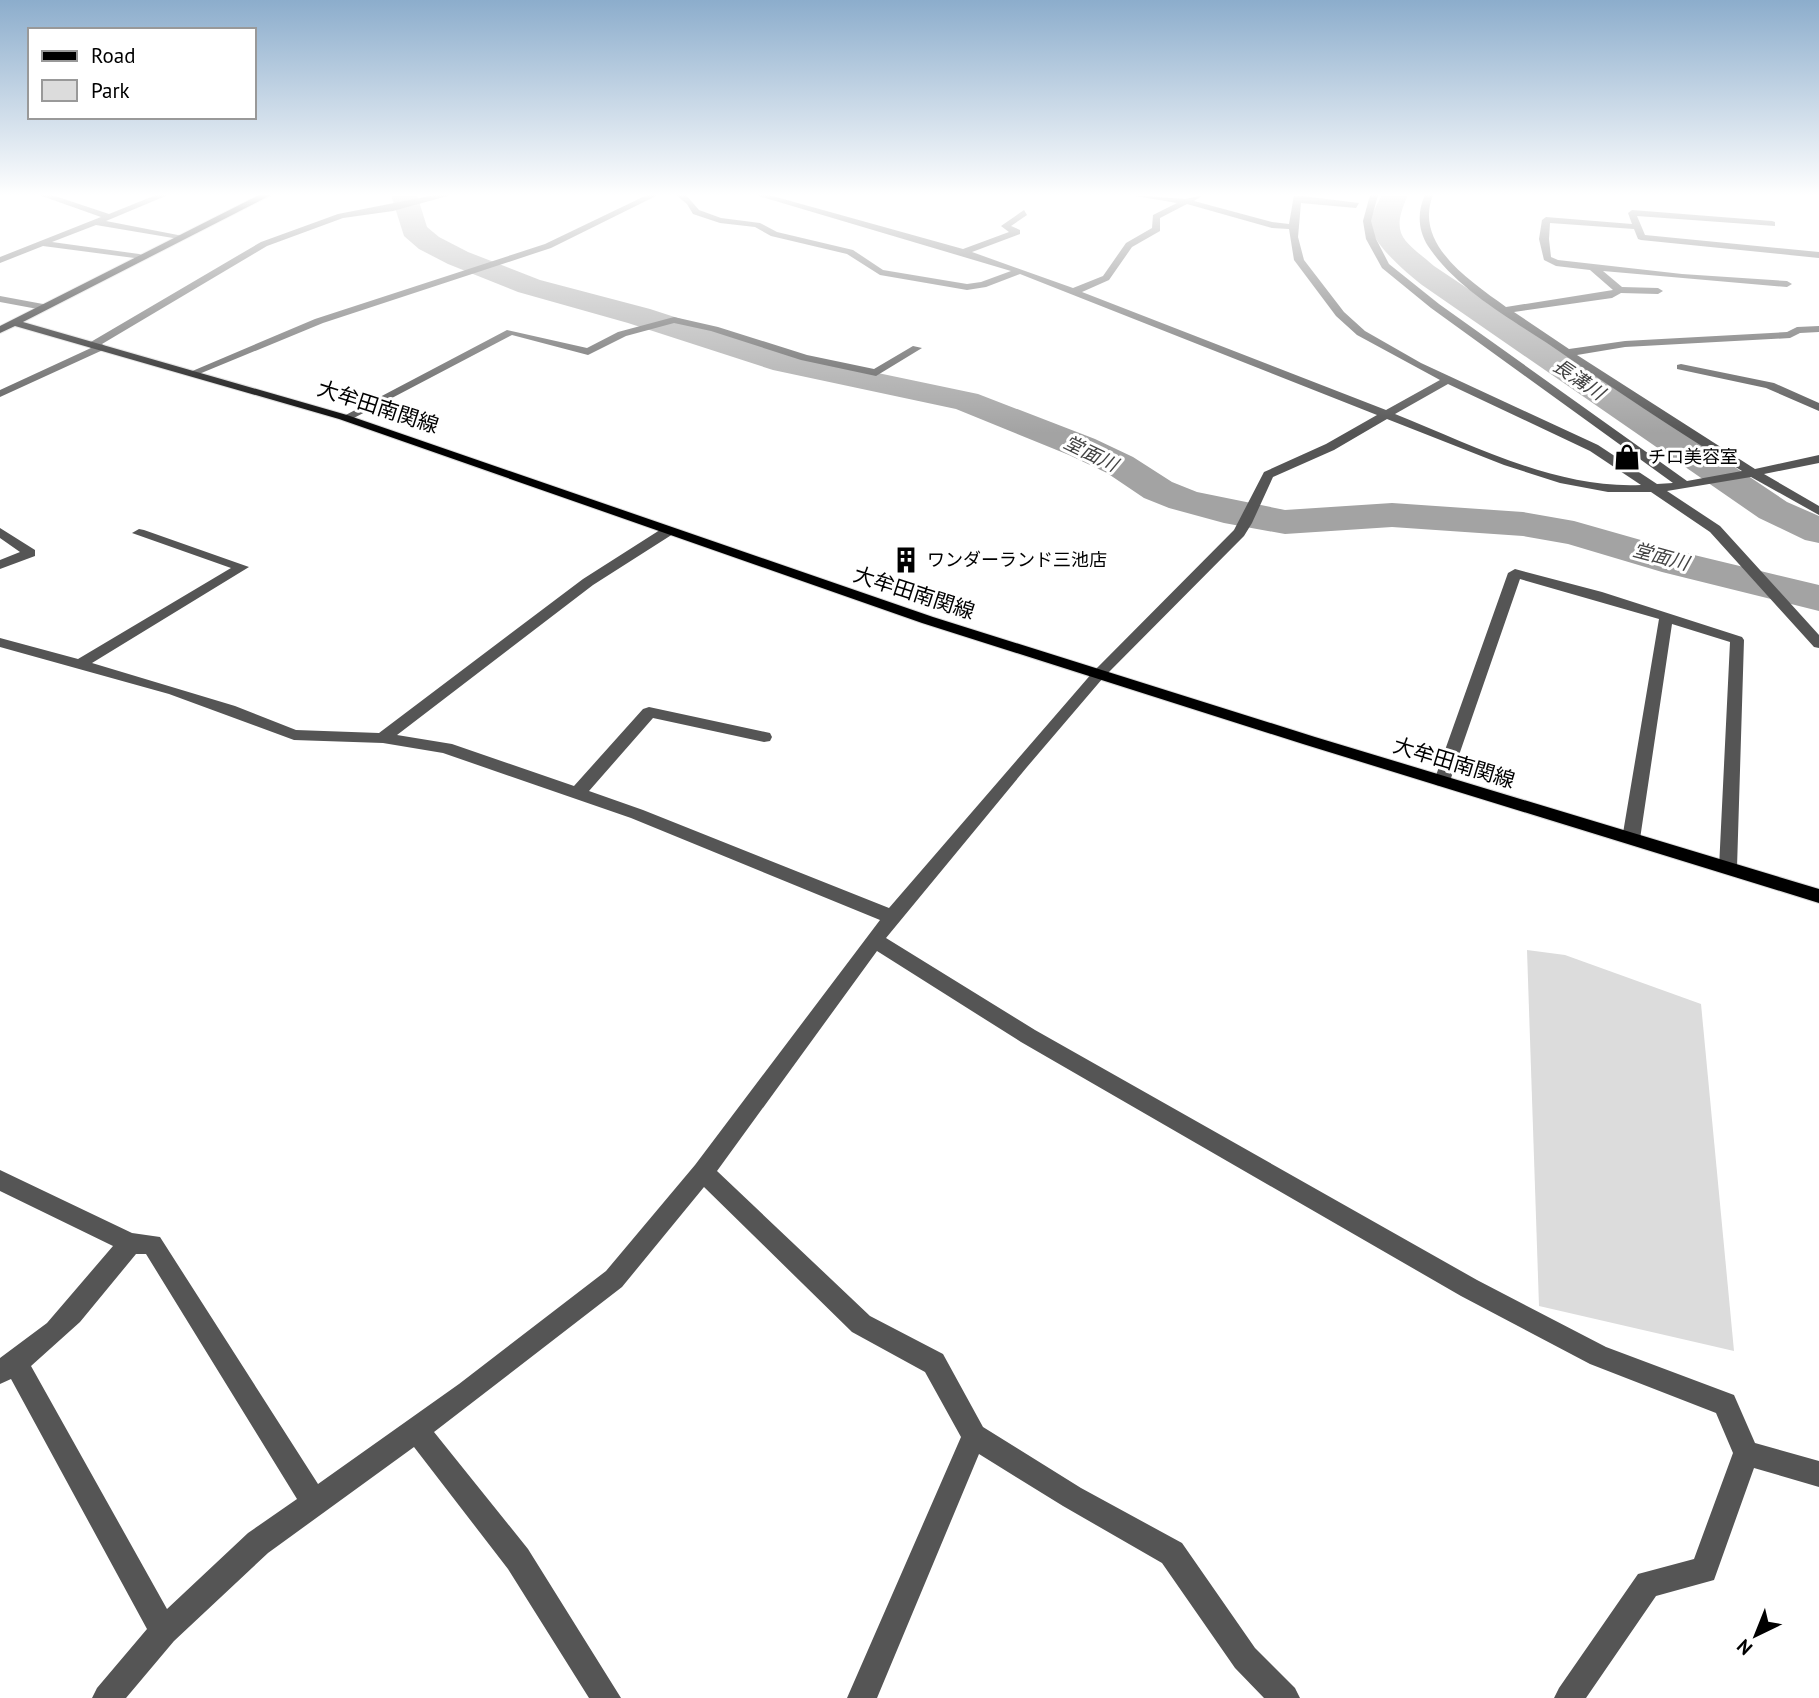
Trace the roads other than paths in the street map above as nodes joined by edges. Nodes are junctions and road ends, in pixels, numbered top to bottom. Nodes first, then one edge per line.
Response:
1 (106, 274) edge
2 (214, 274) edge
3 (459, 274) edge
4 (893, 274) edge
5 (1011, 274) edge
6 (1029, 274) edge
7 (1109, 274) edge
8 (1310, 274) edge
9 (1395, 274) edge
10 (1460, 274) edge
11 (1601, 274) edge
12 (1661, 274) edge
13 (1787, 284) dead end
14 (1619, 290) junction
15 (1075, 291) junction
16 (1658, 291) dead end
17 (0, 299) edge
18 (43, 307) junction
19 (1505, 310) junction
20 (7, 326) edge
21 (1819, 329) edge
22 (97, 346) junction
23 (917, 348) dead end
24 (1567, 353) junction
25 (1681, 367) dead end
26 (195, 372) junction
27 (1449, 379) junction
28 (0, 394) edge
29 (1819, 408) edge
30 (1388, 414) junction
31 (346, 418) junction
32 (1819, 459) edge
33 (1750, 472) junction
34 (1685, 486) junction
35 (1649, 487) junction
36 (1819, 511) edge
37 (668, 531) junction
38 (0, 532) edge
39 (139, 533) dead end
40 (0, 565) edge
41 (1666, 618) junction
42 (0, 642) edge
43 (1819, 643) edge
44 (80, 664) junction
45 (1098, 675) junction
46 (764, 737) dead end
47 (383, 738) junction
48 (1441, 781) junction
49 (578, 793) junction
50 (1632, 839) junction
51 (1728, 868) junction
52 (1819, 896) edge
53 (892, 917) junction
54 (876, 941) junction
55 (703, 1172) junction
56 (0, 1180) edge
57 (130, 1243) junction
58 (8, 1367) edge
59 (416, 1430) junction
60 (974, 1436) junction
61 (1746, 1453) junction
62 (1819, 1474) edge
63 (314, 1503) junction
64 (164, 1631) junction
65 (107, 1698) edge
66 (606, 1698) edge
67 (862, 1698) edge
68 (1285, 1698) edge
69 (1569, 1698) edge

1 - 18 main road
2 - 22 street
3 - 26 street
4 - 5 street
6 - 15 street
7 - 15 street
8 - 27 street
9 - 34 street
10 - 19 street
11 - 14 street
12 - 13 street
14 - 16 street
14 - 19 street
15 - 30 street
17 - 18 street
18 - 20 main road
19 - 24 street
20 - 22 main road, 大牟田南関線
21 - 24 street
22 - 26 main road, 大牟田南関線
22 - 28 street
23 - 31 street
24 - 33 street
25 - 29 street
26 - 31 main road, 大牟田南関線
27 - 30 street
27 - 35 street
30 - 35 street
30 - 45 street
31 - 37 main road, 大牟田南関線
32 - 33 street
33 - 34 street
33 - 36 street
34 - 35 street
35 - 43 street
37 - 45 main road, 大牟田南関線
37 - 47 street
38 - 40 street
39 - 44 street
41 - 48 street
41 - 50 street
41 - 51 street
42 - 44 street
44 - 47 street
45 - 48 main road, 大牟田南関線
45 - 53 street
46 - 49 street
47 - 49 street
48 - 50 main road, 大牟田南関線
49 - 53 street
50 - 51 main road, 大牟田南関線
51 - 52 main road, 大牟田南関線
53 - 54 street
54 - 55 street
54 - 61 street
55 - 59 street
55 - 60 street
56 - 57 street
57 - 58 street
57 - 63 street
58 - 64 street
59 - 63 street
59 - 66 street
60 - 67 street
60 - 68 street
61 - 62 street
61 - 69 street
63 - 64 street
64 - 65 street

